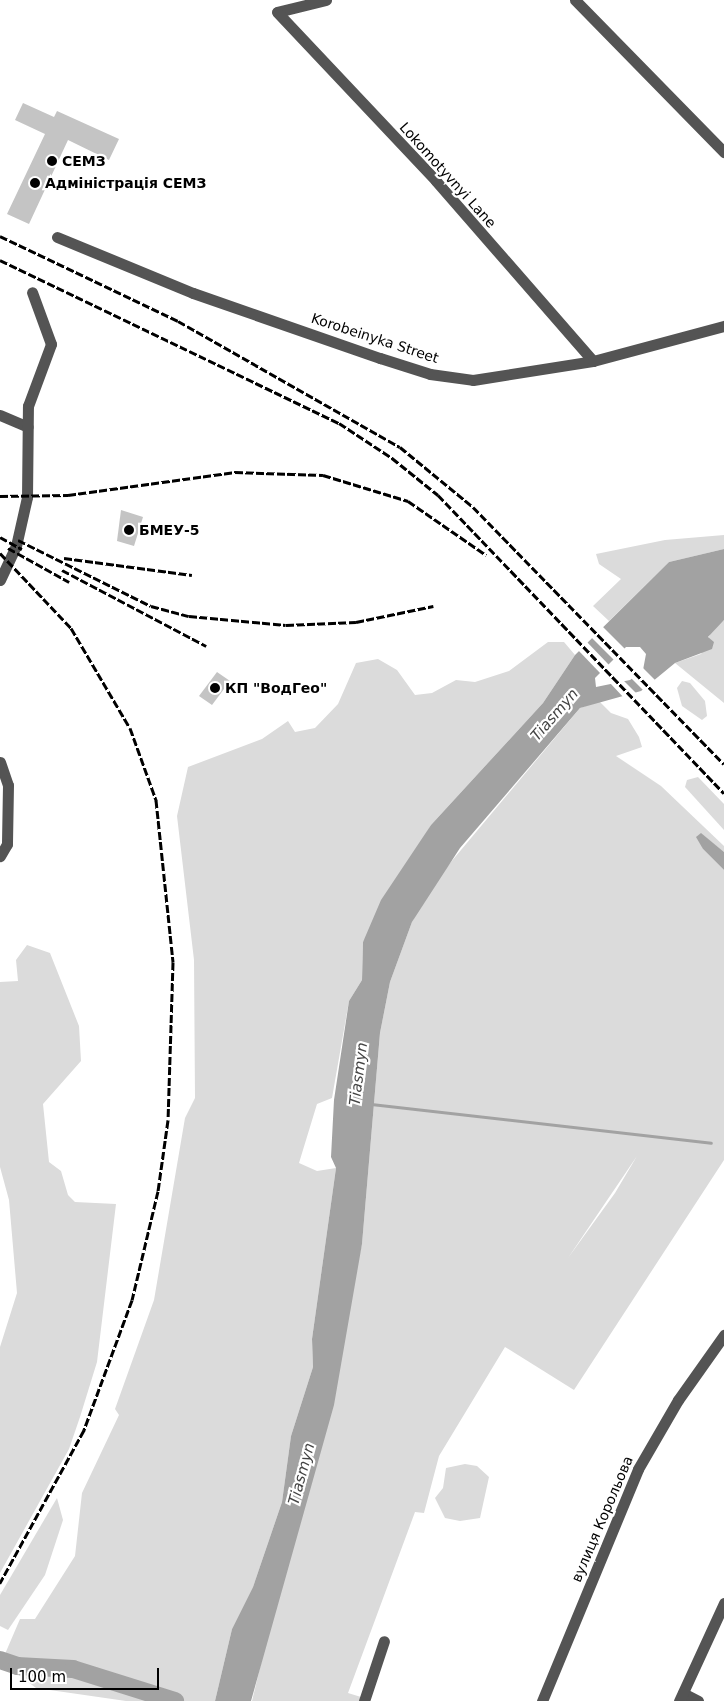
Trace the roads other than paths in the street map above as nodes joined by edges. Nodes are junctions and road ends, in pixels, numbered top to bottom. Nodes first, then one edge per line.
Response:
1 (326, 0) edge
2 (575, 0) edge
3 (724, 152) edge
4 (57, 237) dead end
5 (32, 292) dead end
6 (724, 326) edge
7 (593, 361) junction
8 (0, 414) edge
9 (28, 427) junction
10 (0, 580) edge
11 (0, 762) edge
12 (0, 856) edge
13 (724, 1335) edge
14 (724, 1603) edge
15 (384, 1641) dead end
16 (681, 1697) edge
17 (364, 1701) edge
18 (542, 1701) edge
19 (698, 1701) edge

1 - 7 street, Lokomotyvnyi Lane
2 - 3 street
4 - 7 street, Korobeinyka Street
5 - 9 street
6 - 7 street, Korobeinyka Street
8 - 9 street
9 - 10 street
11 - 12 street
13 - 18 street, вулиця Корольова
14 - 16 street
15 - 17 street
16 - 19 street

